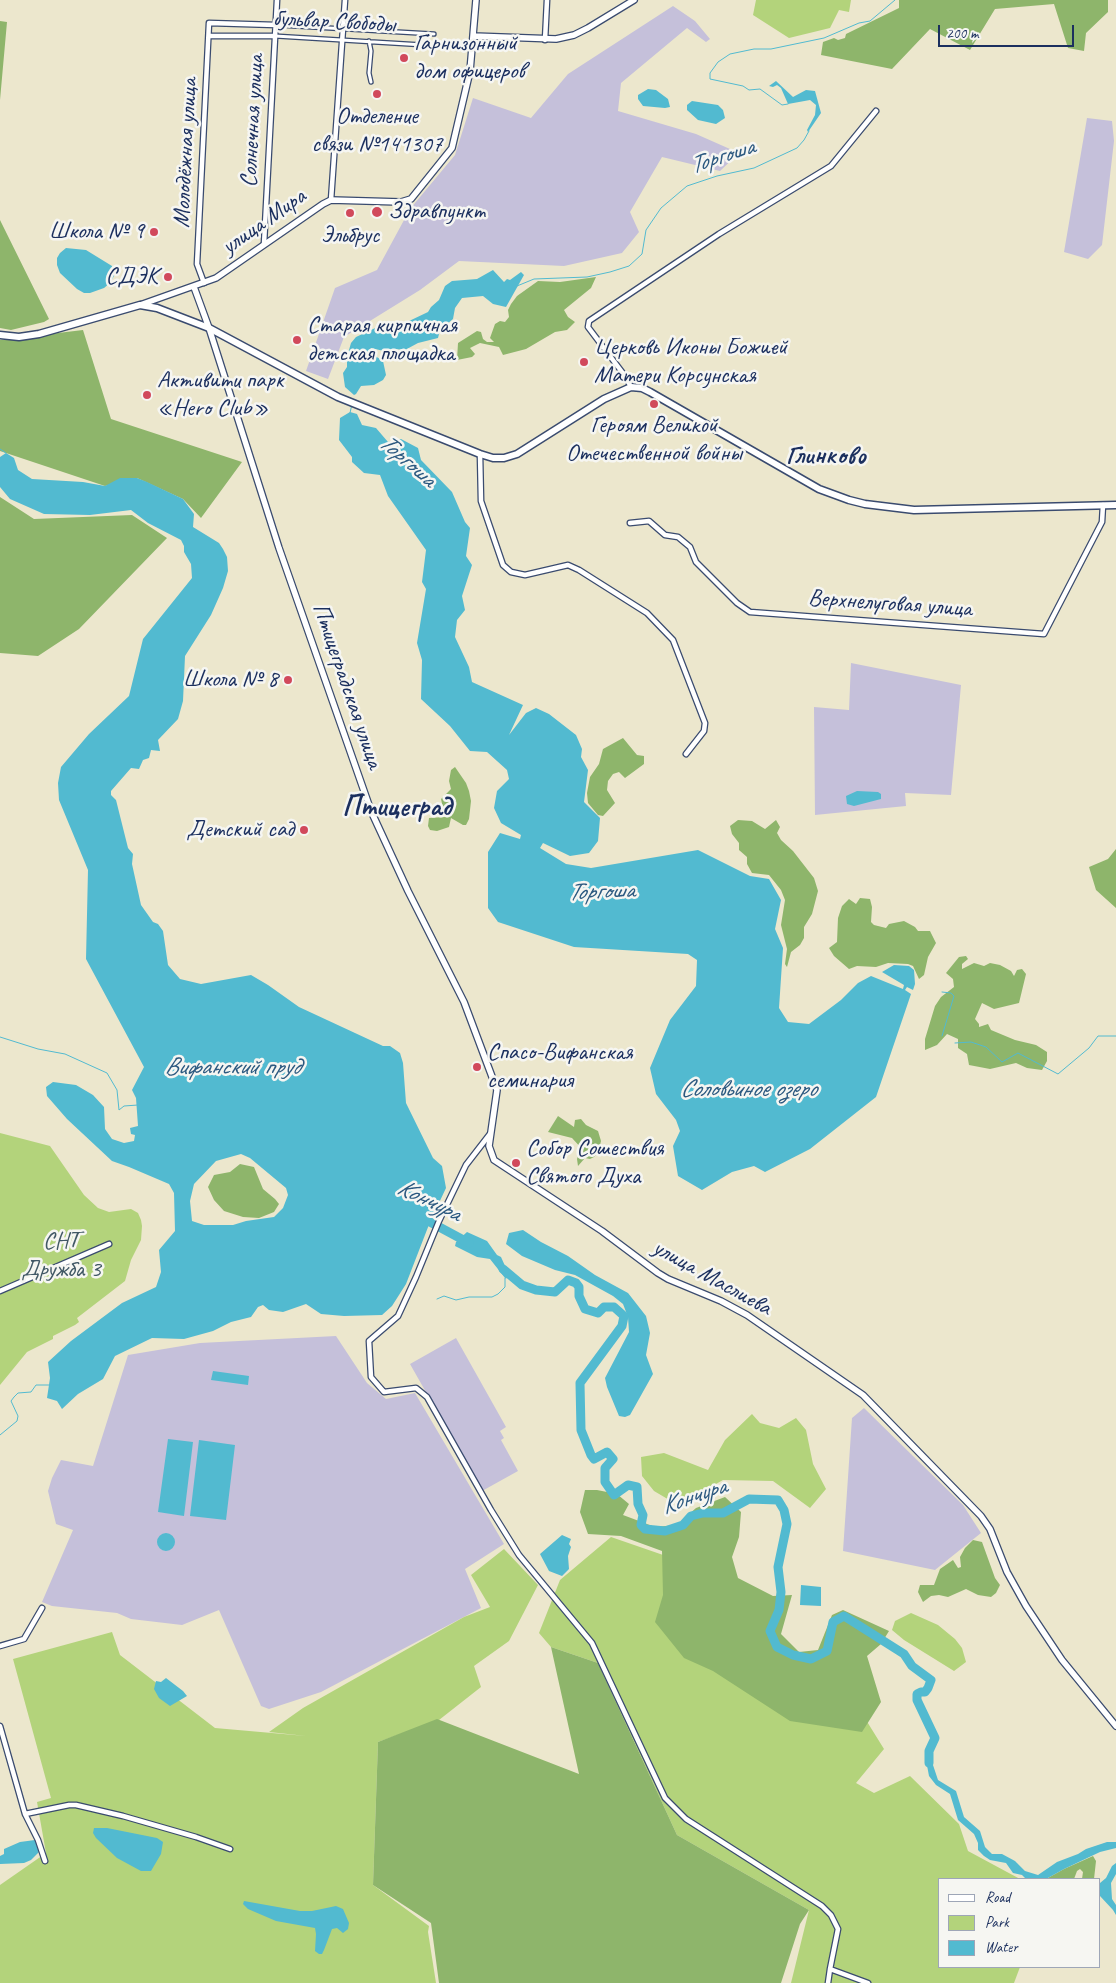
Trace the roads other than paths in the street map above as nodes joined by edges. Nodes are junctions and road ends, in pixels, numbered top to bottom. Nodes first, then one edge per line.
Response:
1 (277, 0) edge
2 (345, 0) edge
3 (476, 0) edge
4 (547, 0) edge
5 (634, 0) edge
6 (209, 23) joint
7 (276, 24) junction
8 (343, 29) junction
9 (434, 34) dead end
10 (209, 36) junction
11 (275, 36) junction
12 (473, 36) junction
13 (342, 39) junction
14 (545, 40) junction
15 (369, 41) junction
16 (457, 47) dead end
17 (371, 82) dead end
18 (876, 111) dead end
19 (331, 200) junction
20 (264, 244) junction
21 (204, 283) junction
22 (194, 287) junction
23 (140, 305) junction
24 (209, 328) junction
25 (0, 335) edge
26 (631, 387) junction
27 (480, 454) junction
28 (1103, 505) junction
29 (1116, 505) edge
30 (630, 523) dead end
31 (686, 754) dead end
32 (490, 1134) junction
33 (494, 1160) joint
34 (110, 1244) dead end
35 (0, 1291) edge
36 (42, 1608) dead end
37 (0, 1646) edge
38 (0, 1726) edge
39 (1116, 1726) edge
40 (26, 1814) junction
41 (230, 1849) dead end
42 (45, 1861) dead end
43 (830, 1969) junction
44 (828, 1983) edge
45 (868, 1983) edge

1 - 7 street, Солнечная улица
2 - 8 street
3 - 12 street, улица Мира
4 - 14 street
5 - 14 street
6 - 7 street, бульвар Свободы
6 - 10 street, Молодёжная улица
7 - 8 street, бульвар Свободы
7 - 11 street, Солнечная улица
8 - 9 street, бульвар Свободы
8 - 13 street
10 - 11 street, бульвар Свободы
10 - 21 street, Молодёжная улица
11 - 13 street, бульвар Свободы
11 - 20 street, Солнечная улица
12 - 14 street
12 - 19 street, улица Мира
13 - 15 street, бульвар Свободы
13 - 19 street
15 - 16 street, бульвар Свободы
15 - 17 street
18 - 26 street
19 - 20 street, улица Мира
20 - 21 street, улица Мира
21 - 22 street, улица Мира
22 - 23 street, улица Мира
22 - 24 street, Птицеградская улица
23 - 24 main road
23 - 25 main road
24 - 27 main road
24 - 32 street, Птицеградская улица
26 - 27 main road
26 - 28 main road
27 - 31 street
28 - 29 main road
28 - 30 street, Верхнелуговая улица
32 - 33 street, Птицеградская улица
32 - 43 street
33 - 39 street, улица Маслиева
34 - 35 street
36 - 37 street
38 - 40 street
40 - 41 street
40 - 42 street
43 - 44 street
43 - 45 street

